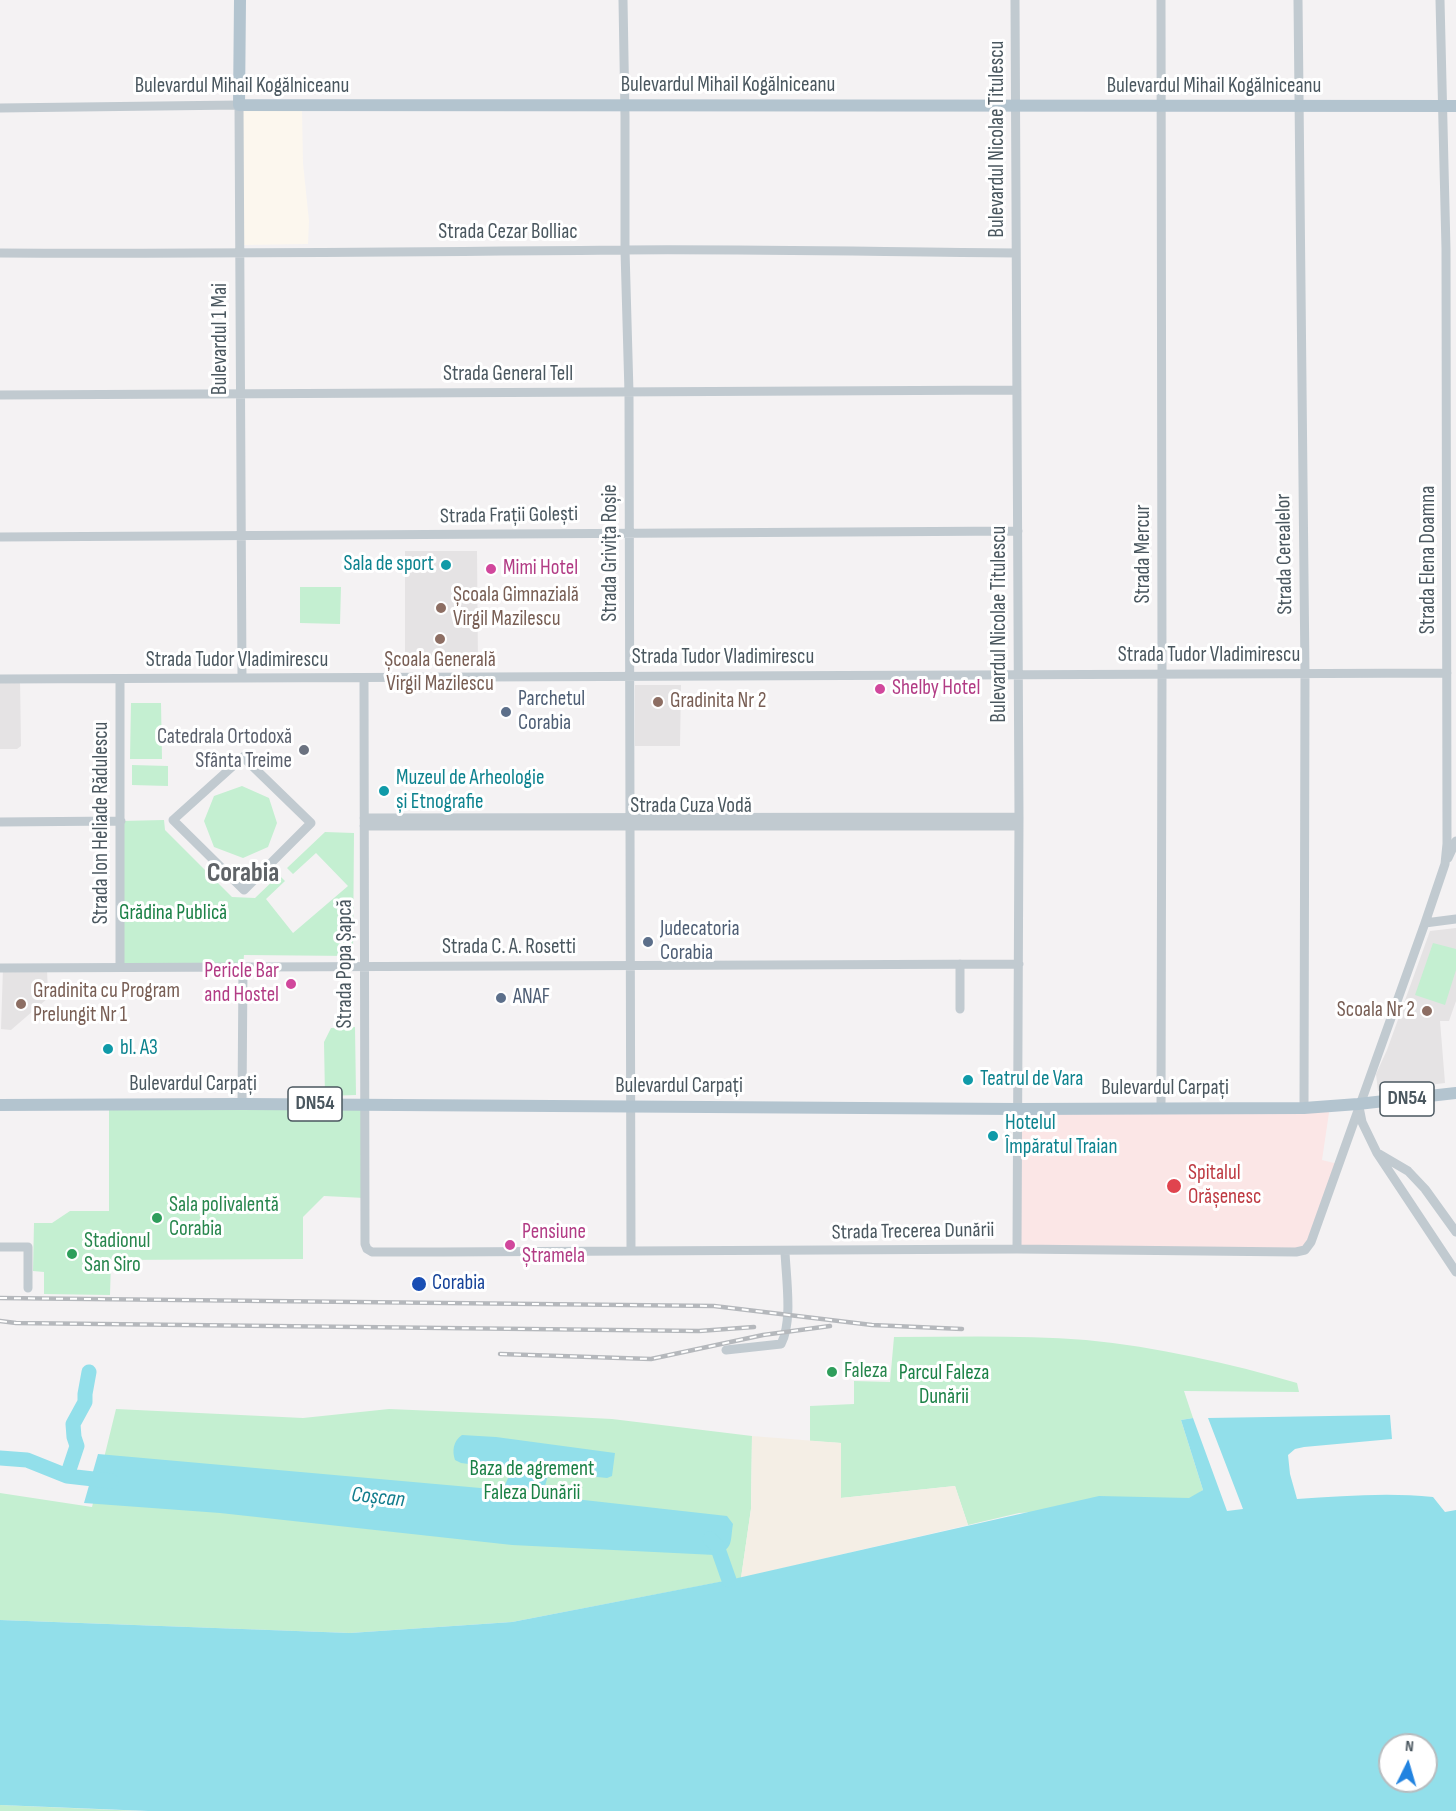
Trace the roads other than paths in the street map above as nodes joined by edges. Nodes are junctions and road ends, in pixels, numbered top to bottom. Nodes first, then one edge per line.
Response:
1 (240, 0) edge
2 (623, 0) edge
3 (1015, 0) edge
4 (1161, 0) edge
5 (1298, 0) edge
6 (1440, 0) edge
7 (239, 105) junction
8 (625, 106) junction
9 (1016, 106) junction
10 (1298, 106) junction
11 (1442, 106) junction
12 (1456, 106) edge
13 (1161, 107) junction
14 (0, 108) edge
15 (1451, 249) edge
16 (625, 250) junction
17 (0, 253) edge
18 (1016, 253) junction
19 (241, 254) junction
20 (1017, 390) junction
21 (629, 393) junction
22 (241, 394) junction
23 (0, 395) edge
24 (1018, 531) junction
25 (629, 533) junction
26 (0, 537) edge
27 (242, 537) junction
28 (1451, 620) edge
29 (1305, 673) junction
30 (1447, 673) junction
31 (1018, 674) junction
32 (1162, 674) junction
33 (630, 677) junction
34 (242, 678) junction
35 (364, 678) junction
36 (0, 679) edge
37 (120, 679) junction
38 (1452, 816) edge
39 (173, 820) joint
40 (120, 821) junction
41 (629, 821) junction
42 (0, 822) edge
43 (364, 822) junction
44 (1019, 822) junction
45 (1456, 841) edge
46 (1445, 864) junction
47 (1456, 919) edge
48 (1425, 923) junction
49 (960, 964) junction
50 (1018, 964) junction
51 (630, 965) junction
52 (364, 966) junction
53 (120, 967) junction
54 (243, 967) junction
55 (0, 968) edge
56 (960, 1009) dead end
57 (1456, 1093) edge
58 (242, 1104) junction
59 (364, 1104) junction
60 (1358, 1104) junction
61 (0, 1105) edge
62 (631, 1107) junction
63 (1161, 1108) junction
64 (1304, 1108) junction
65 (1018, 1109) junction
66 (1377, 1153) junction
67 (1456, 1232) edge
68 (0, 1247) edge
69 (368, 1249) joint
70 (1017, 1249) junction
71 (631, 1250) junction
72 (785, 1252) junction
73 (1456, 1272) edge
74 (28, 1288) dead end
75 (726, 1350) dead end

1 - 7 main road, Bulevardul 1 Mai
2 - 8 street, Strada Grivița Roșie
3 - 9 street, Bulevardul Nicolae Titulescu
4 - 13 street, Strada Mercur
5 - 10 street, Strada Cerealelor
6 - 11 street, Strada Elena Doamna
7 - 8 main road, Bulevardul Mihail Kogălniceanu
7 - 14 street, Bulevardul Mihail Kogălniceanu
7 - 19 street, Bulevardul 1 Mai
8 - 9 main road, Bulevardul Mihail Kogălniceanu
8 - 16 street, Strada Grivița Roșie
9 - 13 main road, Bulevardul Mihail Kogălniceanu
9 - 18 street, Bulevardul Nicolae Titulescu
10 - 11 main road, Bulevardul Mihail Kogălniceanu
10 - 13 main road, Bulevardul Mihail Kogălniceanu
10 - 29 street, Strada Cerealelor
11 - 12 main road, Bulevardul Mihail Kogălniceanu
11 - 15 street, Strada Elena Doamna
13 - 32 street, Strada Mercur
15 - 28 street, Strada Elena Doamna
16 - 18 street, Strada Cezar Bolliac
16 - 19 street, Strada Cezar Bolliac
16 - 21 street, Strada Grivița Roșie
17 - 19 street, Strada Cezar Bolliac
18 - 20 street, Bulevardul Nicolae Titulescu
19 - 22 street, Bulevardul 1 Mai
20 - 21 street, Strada General Tell
20 - 24 street, Bulevardul Nicolae Titulescu
21 - 22 street, Strada General Tell
21 - 25 street, Strada Grivița Roșie
22 - 23 street, Strada General Tell
22 - 27 street, Bulevardul 1 Mai
24 - 25 street, Strada Frații Golești
24 - 31 street, Bulevardul Nicolae Titulescu
25 - 27 street, Strada Frații Golești
25 - 33 street, Strada Grivița Roșie
26 - 27 street, Strada Frații Golești
27 - 34 street, Bulevardul 1 Mai
28 - 30 street, Strada Elena Doamna
29 - 30 street, Strada Tudor Vladimirescu
29 - 32 street, Strada Tudor Vladimirescu
29 - 64 street, Strada Cerealelor
30 - 38 street, Strada Elena Doamna
31 - 32 street, Strada Tudor Vladimirescu
31 - 33 street, Strada Tudor Vladimirescu
31 - 44 street, Bulevardul Nicolae Titulescu
32 - 63 street, Strada Mercur
33 - 35 street, Strada Tudor Vladimirescu
33 - 41 street, Strada Grivița Roșie
34 - 35 street, Strada Tudor Vladimirescu
34 - 37 street, Strada Tudor Vladimirescu
35 - 43 street, Strada Popa Șapcă
36 - 37 street, Strada Tudor Vladimirescu
37 - 40 street, Strada Ion Heliade Rădulescu
38 - 46 street, Strada Elena Doamna
39 - 39 street
40 - 42 street
40 - 53 street, Strada Ion Heliade Rădulescu
41 - 43 street, Strada Cuza Vodă
41 - 44 street, Strada Cuza Vodă
41 - 51 street, Strada Grivița Roșie
43 - 52 street, Strada Popa Șapcă
44 - 50 street, Bulevardul Nicolae Titulescu
45 - 46 street
46 - 48 street, Strada Elena Doamna
47 - 48 street
48 - 60 street, Strada Elena Doamna
49 - 50 street, Strada C. A. Rosetti
49 - 51 street, Strada C. A. Rosetti
49 - 56 street
50 - 65 street, Bulevardul Nicolae Titulescu
51 - 52 street, Strada C. A. Rosetti
51 - 62 street, Strada Grivița Roșie
52 - 54 street, Strada C. A. Rosetti
52 - 59 street, Strada Popa Șapcă
53 - 54 street, Strada C. A. Rosetti
53 - 55 street, Strada C. A. Rosetti
54 - 58 street
57 - 60 main road, DN54
58 - 59 main road, Bulevardul Carpați / DN54
58 - 61 main road, Bulevardul Carpați / DN54
59 - 62 main road, Bulevardul Carpați / DN54
59 - 69 street, Strada Popa Șapcă
60 - 64 main road, Bulevardul Carpați / DN54
60 - 66 street
60 - 70 street, Strada Trecerea Dunării
62 - 65 main road, Bulevardul Carpați / DN54
62 - 71 street, Strada Grivița Roșie
63 - 64 main road, Bulevardul Carpați / DN54
63 - 65 main road, Bulevardul Carpați / DN54
65 - 70 street, Bulevardul Nicolae Titulescu
66 - 67 street
66 - 73 street
68 - 74 street
69 - 71 street, Strada Trecerea Dunării
70 - 72 street, Strada Trecerea Dunării
71 - 72 street, Strada Trecerea Dunării
72 - 75 street

